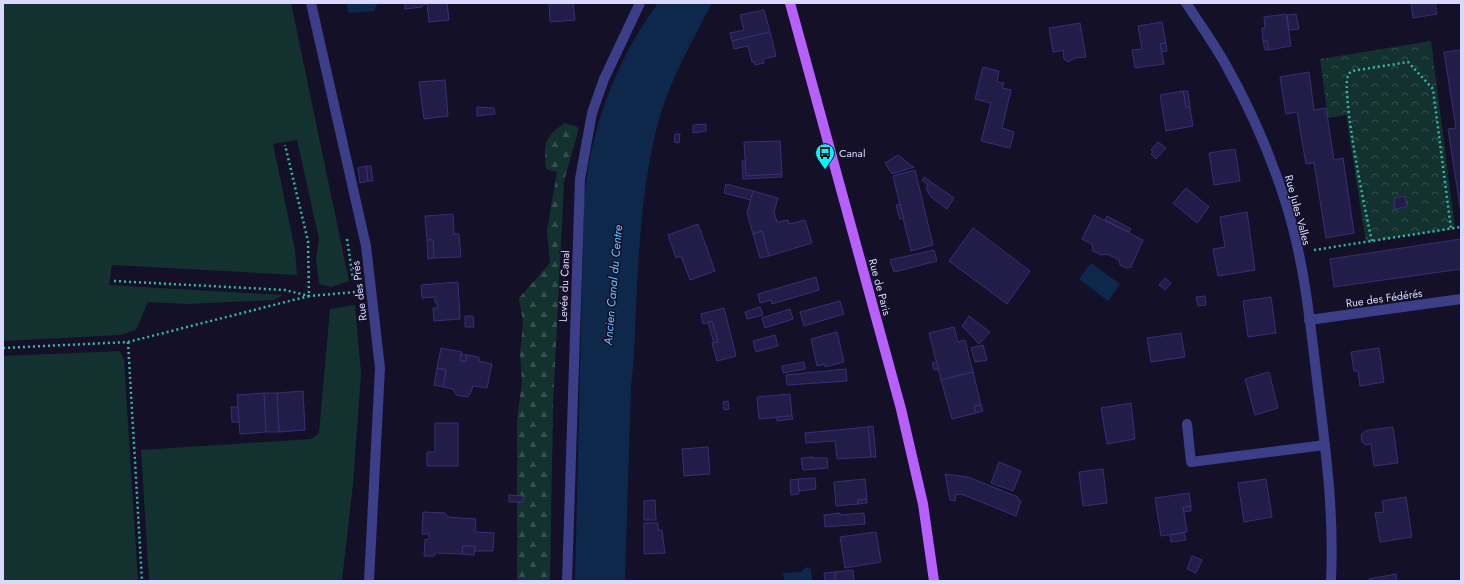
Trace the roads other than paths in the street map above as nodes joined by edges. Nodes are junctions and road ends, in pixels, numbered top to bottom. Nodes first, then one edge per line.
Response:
1 (311, 3) edge
2 (640, 3) edge
3 (790, 3) edge
4 (1186, 3) edge
5 (1461, 299) edge
6 (1309, 320) junction
7 (1187, 424) dead end
8 (1325, 444) junction
9 (369, 581) edge
10 (567, 581) edge
11 (934, 581) edge
12 (1331, 581) edge

1 - 9 street, Rue des Prés
2 - 10 street, Levée du Canal
3 - 11 main road, Rue de Paris
4 - 6 street, Rue Jules Valles
5 - 6 street, Rue des Fédérés
6 - 8 street, Rue Jules Valles
7 - 8 street
8 - 12 street, Rue Jules Valles

